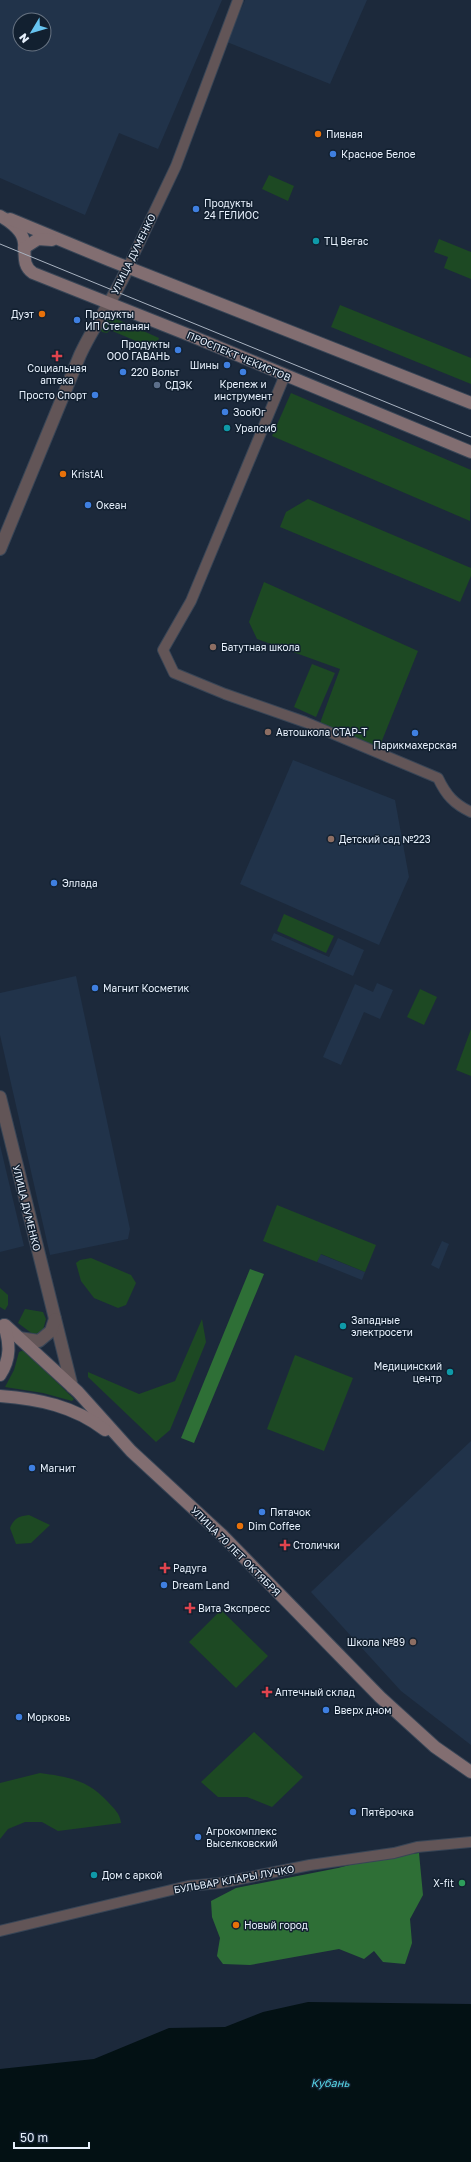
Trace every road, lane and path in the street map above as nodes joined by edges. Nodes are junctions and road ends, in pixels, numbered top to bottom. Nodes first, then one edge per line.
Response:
1 (238, 0) edge
2 (0, 215) edge
3 (69, 244) junction
4 (24, 248) junction
5 (128, 267) junction
6 (108, 303) junction
7 (285, 375) junction
8 (471, 403) edge
9 (471, 452) edge
10 (0, 549) edge
11 (471, 812) edge
12 (0, 1097) edge
13 (54, 1319) junction
14 (2, 1322) edge
15 (19, 1338) junction
16 (0, 1375) edge
17 (75, 1389) junction
18 (0, 1396) edge
19 (72, 1410) junction
20 (130, 1451) junction
21 (471, 1772) edge
22 (471, 1842) edge
23 (0, 1930) edge

1 - 5 street, УЛИЦА ДУМЕНКО
2 - 3 main road, ПРОСПЕКТ ЧЕКИСТОВ
2 - 4 main road, ПРОСПЕКТ ЧЕКИСТОВ
3 - 4 main road, ПРОСПЕКТ ЧЕКИСТОВ
3 - 5 main road, ПРОСПЕКТ ЧЕКИСТОВ
4 - 6 main road, ПРОСПЕКТ ЧЕКИСТОВ
5 - 6 street, УЛИЦА ДУМЕНКО
5 - 8 main road, ПРОСПЕКТ ЧЕКИСТОВ
6 - 7 main road, ПРОСПЕКТ ЧЕКИСТОВ
6 - 10 street, УЛИЦА ДУМЕНКО
7 - 9 main road, ПРОСПЕКТ ЧЕКИСТОВ
7 - 11 street
12 - 13 street, УЛИЦА ДУМЕНКО
13 - 15 street
13 - 17 street, УЛИЦА ДУМЕНКО
14 - 15 main road, УЛИЦА 70 ЛЕТ ОКТЯБРЯ
14 - 16 main road
15 - 17 main road, УЛИЦА 70 ЛЕТ ОКТЯБРЯ
17 - 19 main road
17 - 20 main road, УЛИЦА 70 ЛЕТ ОКТЯБРЯ
18 - 19 main road
19 - 20 main road
20 - 21 main road, УЛИЦА 70 ЛЕТ ОКТЯБРЯ
22 - 23 street, БУЛЬВАР КЛАРЫ ЛУЧКО

